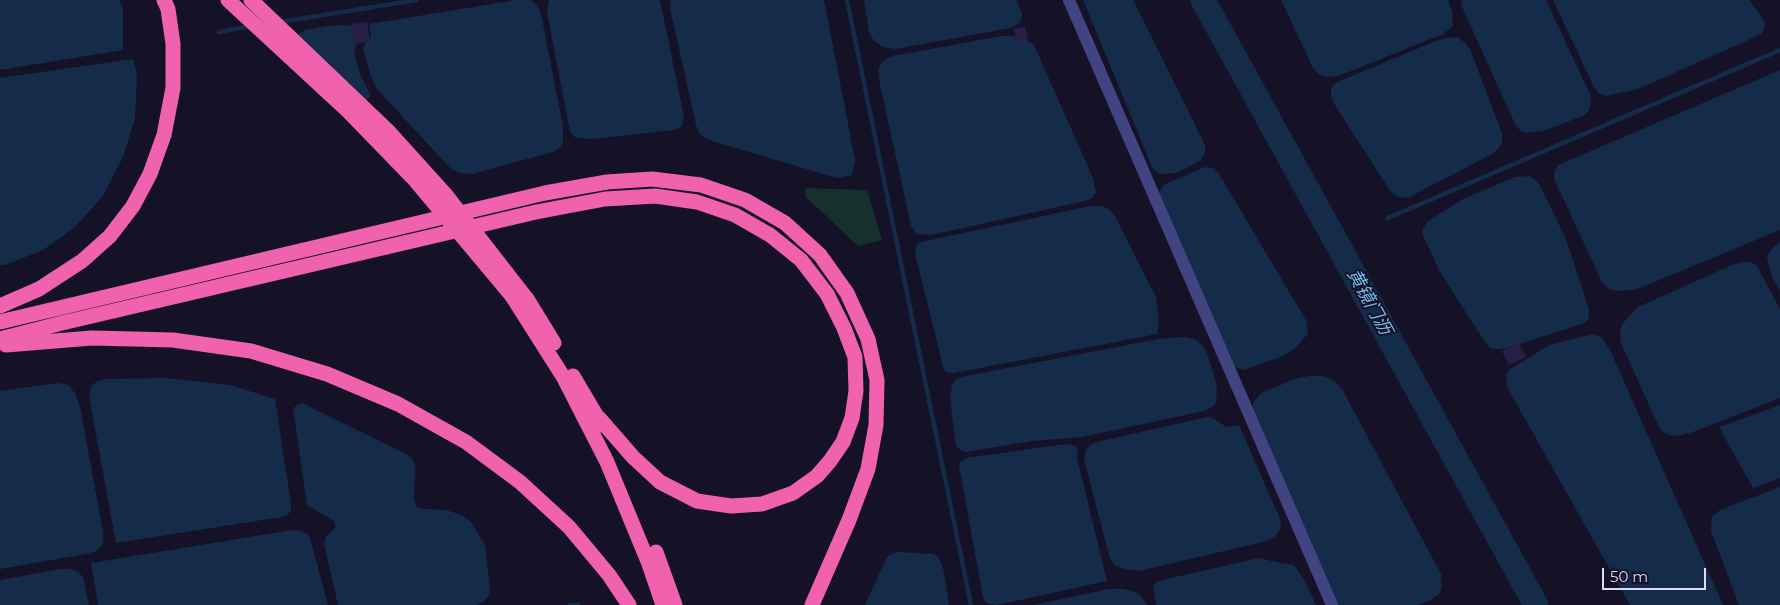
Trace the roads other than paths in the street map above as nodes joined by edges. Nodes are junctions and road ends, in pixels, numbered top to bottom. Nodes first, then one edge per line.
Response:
1 (164, 0) edge
2 (228, 0) edge
3 (251, 0) edge
4 (1069, 0) edge
5 (0, 306) edge
6 (0, 322) edge
7 (0, 339) edge
8 (0, 345) edge
9 (598, 418) junction
10 (654, 561) junction
11 (629, 605) edge
12 (663, 605) edge
13 (675, 605) edge
14 (812, 605) edge
15 (1332, 605) edge

1 - 5 highway
2 - 10 highway, bridge
3 - 9 highway, bridge
4 - 15 street
6 - 14 highway
7 - 9 highway
8 - 11 highway
9 - 10 highway
10 - 12 highway
10 - 13 highway

